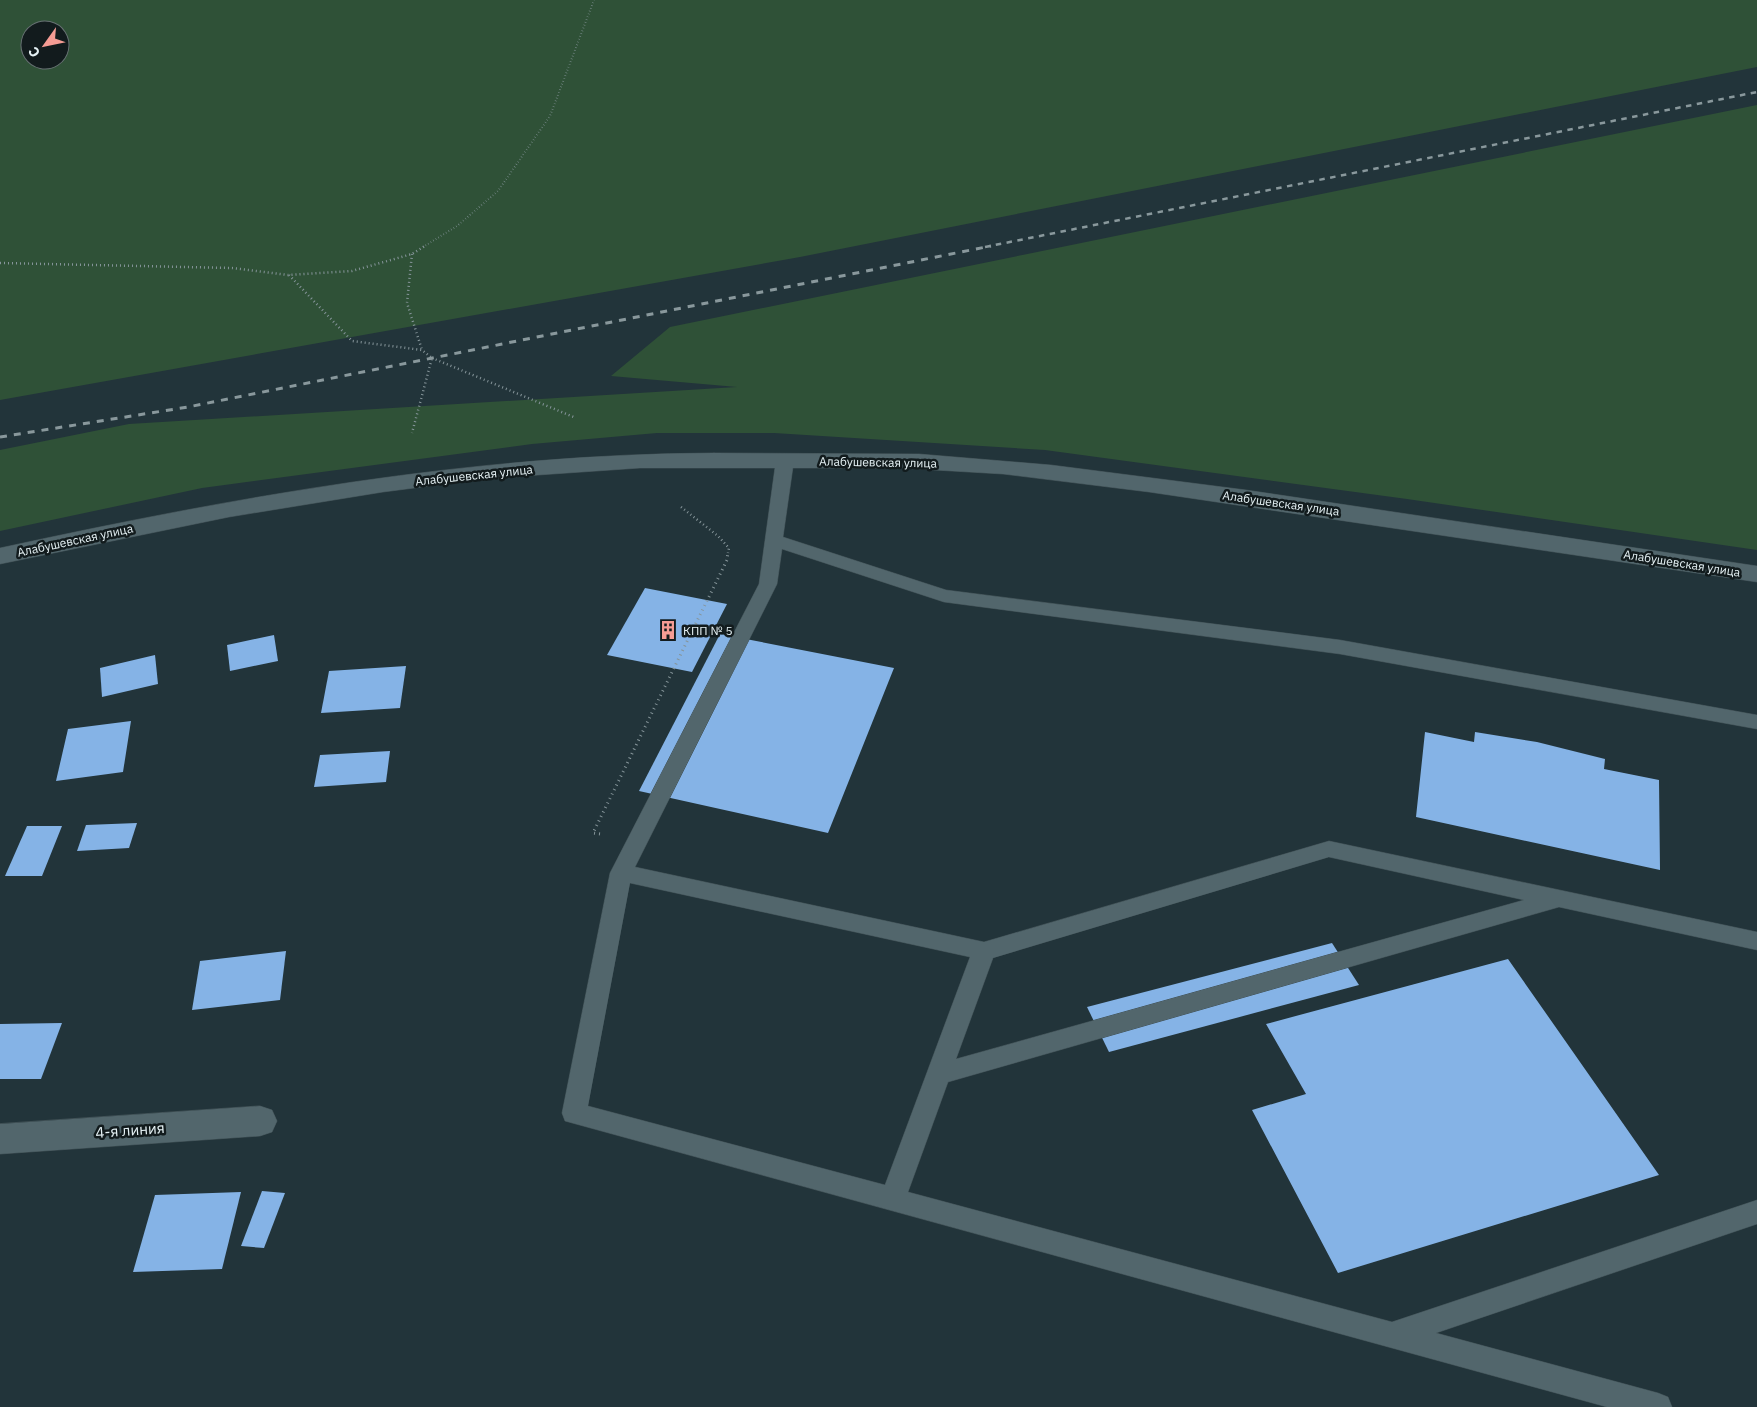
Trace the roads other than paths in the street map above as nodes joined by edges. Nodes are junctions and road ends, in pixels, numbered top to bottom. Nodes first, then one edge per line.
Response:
1 (785, 460) junction
2 (774, 540) junction
3 (0, 556) edge
4 (1757, 574) edge
5 (1757, 722) edge
6 (621, 873) junction
7 (1559, 898) junction
8 (1757, 941) edge
9 (984, 951) junction
10 (939, 1074) junction
11 (260, 1121) dead end
12 (0, 1139) edge
13 (892, 1200) junction
14 (1757, 1212) edge
15 (1392, 1335) junction
16 (1658, 1407) edge

1 - 2 lane
1 - 3 street, Алабушевская улица
1 - 4 street, Алабушевская улица
2 - 5 lane
2 - 6 lane
6 - 9 lane
6 - 13 lane
7 - 8 lane
7 - 9 lane
7 - 10 lane
9 - 10 lane
10 - 13 lane
11 - 12 street, 4-я линия
13 - 15 lane
14 - 15 lane
15 - 16 lane

